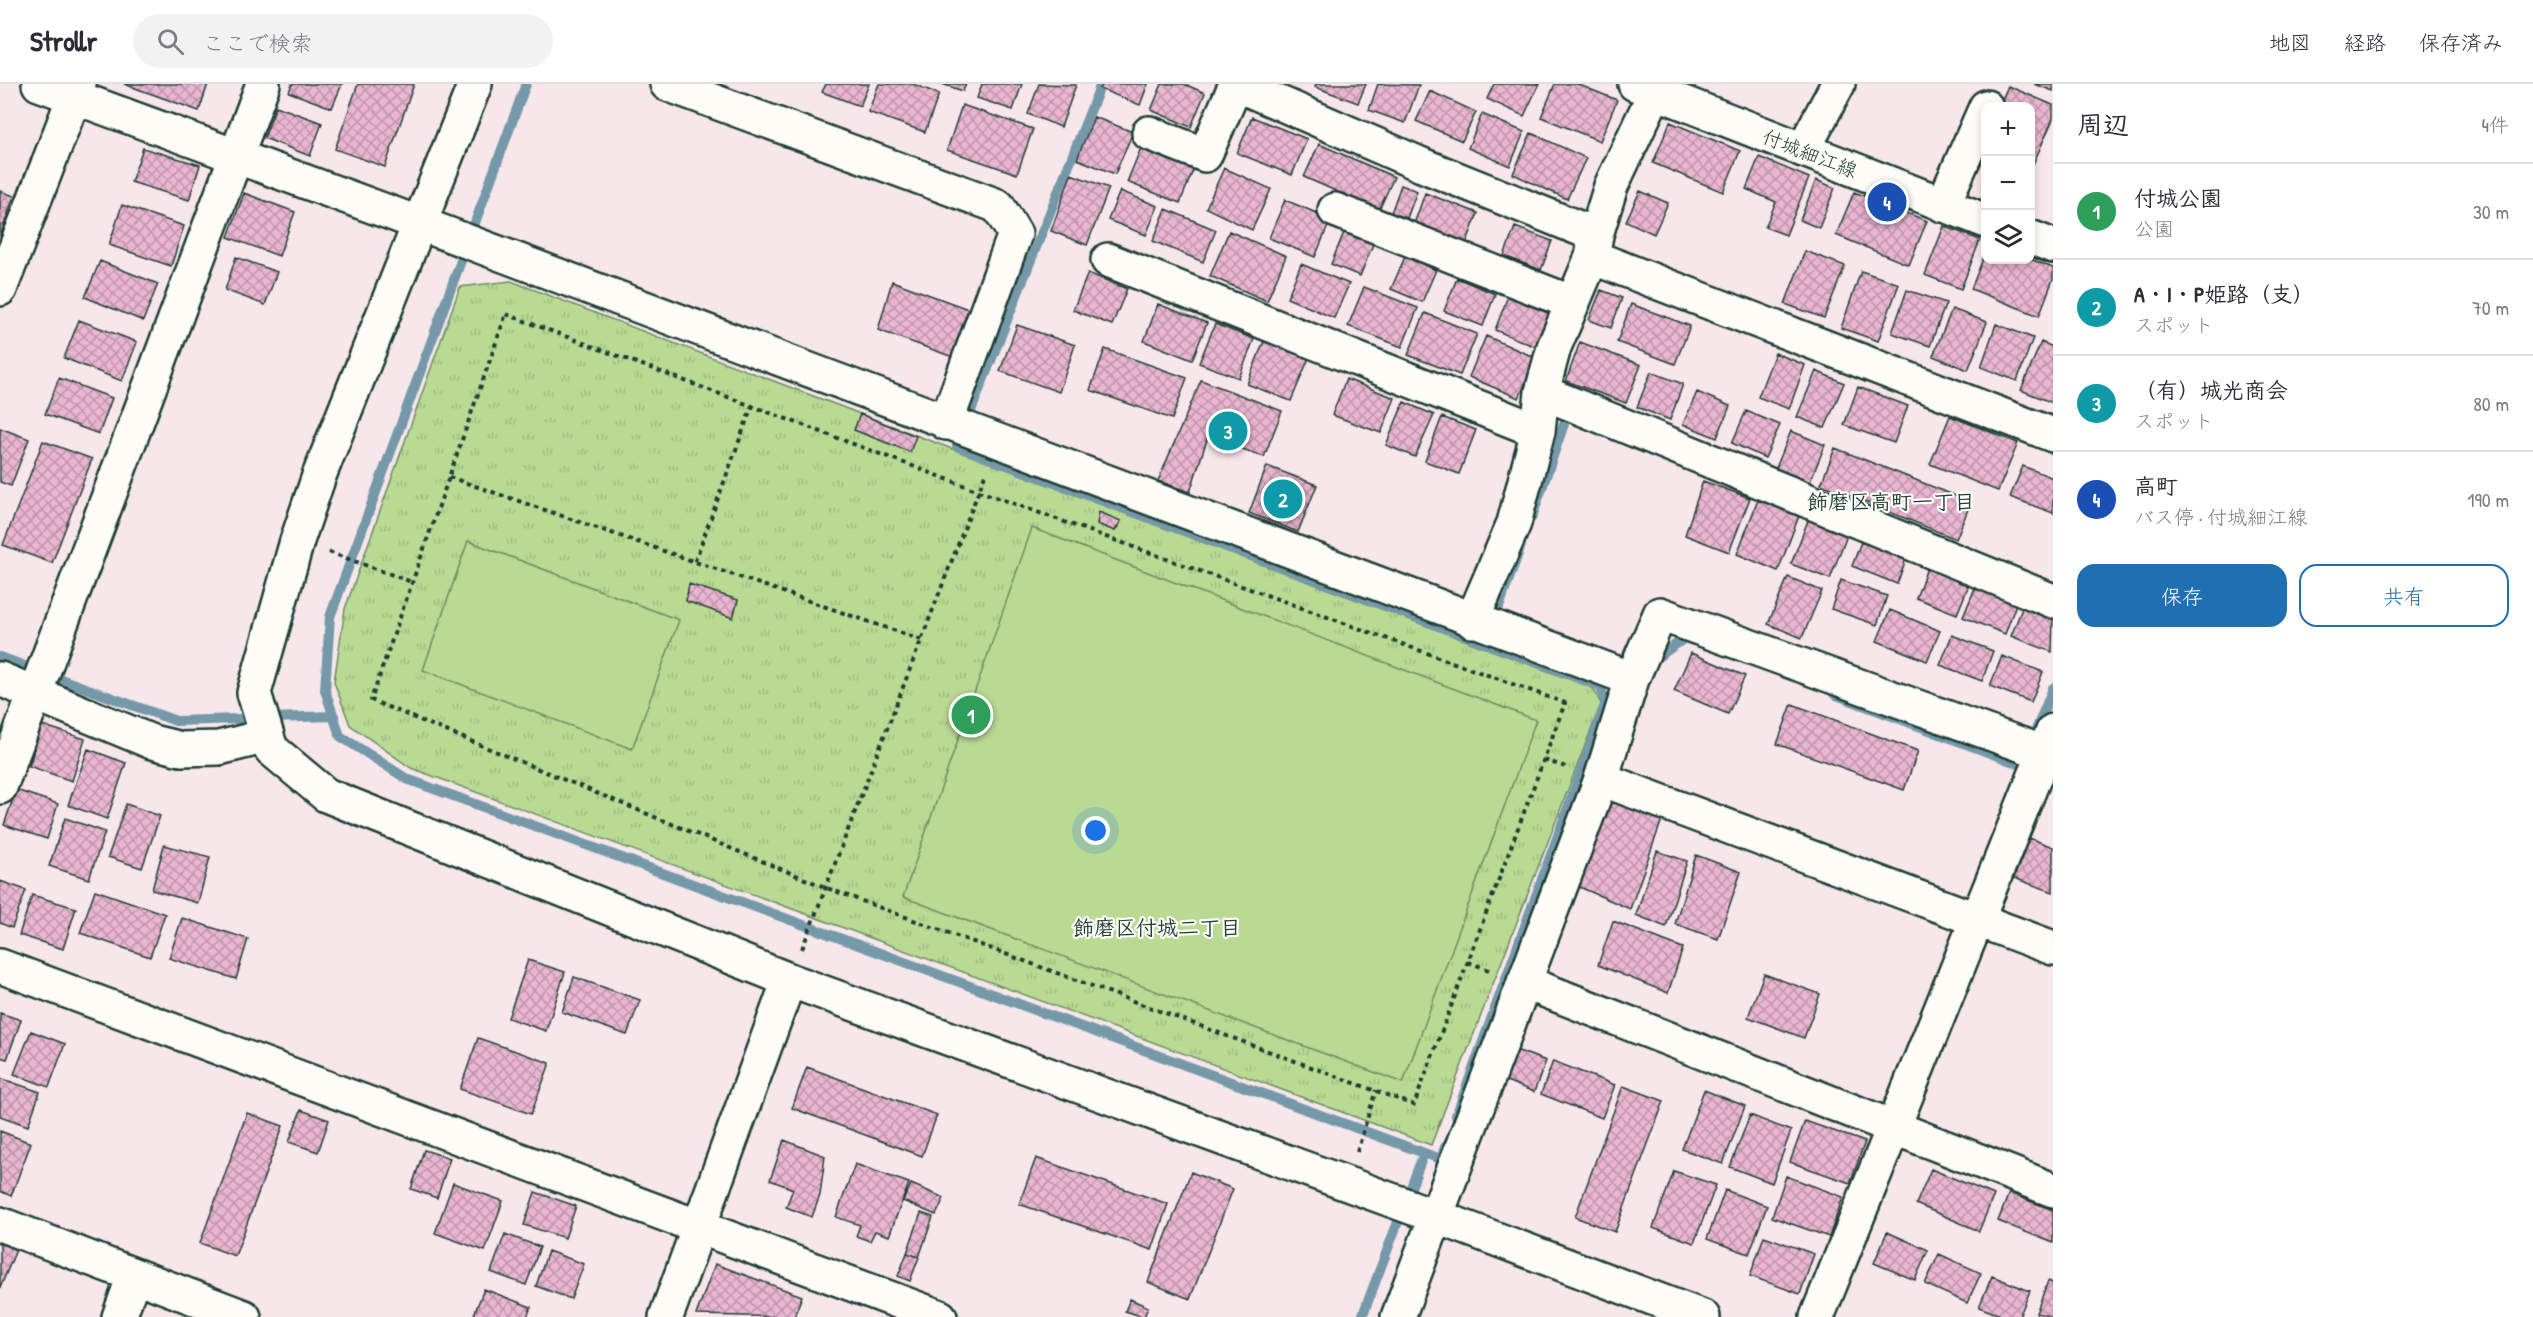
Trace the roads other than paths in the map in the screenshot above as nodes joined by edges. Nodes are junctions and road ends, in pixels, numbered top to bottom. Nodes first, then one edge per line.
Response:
1 (39, 84) edge
2 (263, 84) edge
3 (475, 84) edge
4 (667, 84) edge
5 (1838, 84) edge
6 (1998, 84) edge
7 (1649, 86) edge
8 (77, 91) edge
9 (1989, 102) edge
10 (1981, 118) edge
11 (1149, 133) dead end
12 (1803, 150) junction
13 (236, 156) junction
14 (1943, 205) junction
15 (1335, 210) dead end
16 (1981, 218) edge
17 (421, 224) junction
18 (2035, 239) edge
19 (1594, 246) junction
20 (2053, 246) edge
21 (1108, 260) dead end
22 (0, 289) edge
23 (1573, 303) junction
24 (1542, 392) junction
25 (946, 423) junction
26 (1538, 431) junction
27 (2053, 435) edge
28 (2053, 601) edge
29 (1472, 621) junction
30 (0, 679) edge
31 (1632, 680) junction
32 (34, 693) junction
33 (267, 736) junction
34 (2050, 746) edge
35 (1601, 779) junction
36 (0, 787) edge
37 (1976, 918) junction
38 (2053, 948) edge
39 (0, 966) edge
40 (789, 980) junction
41 (1524, 982) junction
42 (1894, 1128) junction
43 (2053, 1190) edge
44 (1435, 1216) junction
45 (0, 1224) edge
46 (700, 1226) junction
47 (134, 1276) junction
48 (119, 1317) edge
49 (244, 1317) edge
50 (666, 1317) edge
51 (940, 1317) edge
52 (1398, 1317) edge
53 (1703, 1317) edge
54 (1817, 1317) edge

1 - 8 street
2 - 13 street
3 - 17 street
4 - 25 street
5 - 12 street
6 - 9 street
7 - 12 street, 付城細江線
7 - 19 street
8 - 13 street
8 - 22 street
10 - 14 street
11 - 19 street
12 - 14 street, 付城細江線
13 - 17 street
13 - 32 street
14 - 16 street, 付城細江線
15 - 23 street
17 - 25 street
17 - 33 street
18 - 20 street
19 - 23 street
19 - 27 street
21 - 26 street
23 - 24 street
24 - 26 street
24 - 28 street
25 - 29 street
26 - 29 street
29 - 31 street
30 - 32 street
31 - 34 street
31 - 35 street
32 - 33 street
32 - 36 street
33 - 40 street
34 - 37 street
35 - 37 street
35 - 41 street
37 - 38 street
37 - 42 street
39 - 46 street
40 - 44 street
40 - 46 street
41 - 42 street
41 - 44 street
42 - 43 street
42 - 54 street
44 - 52 street
44 - 53 street
45 - 47 street
46 - 50 street
46 - 51 street
47 - 48 street
47 - 49 street

